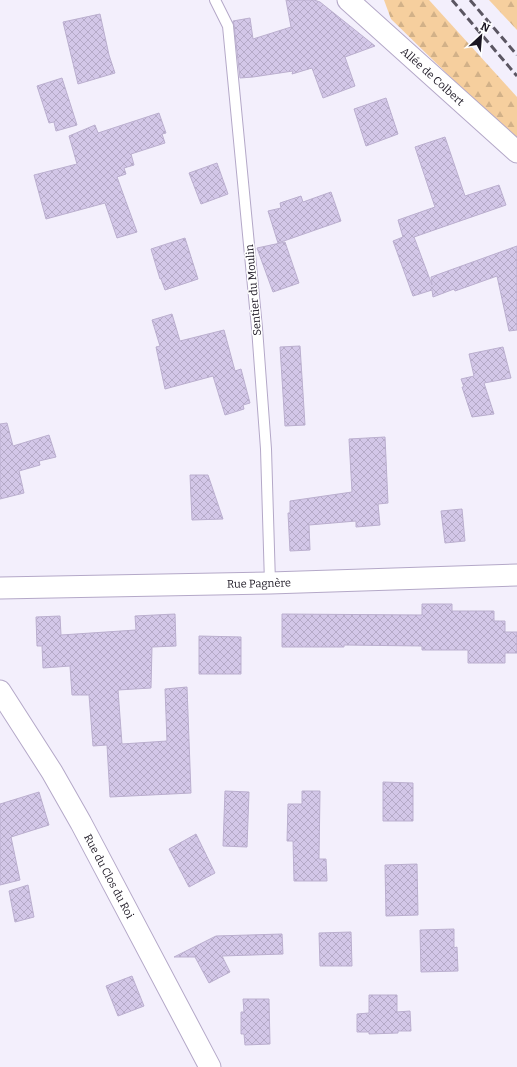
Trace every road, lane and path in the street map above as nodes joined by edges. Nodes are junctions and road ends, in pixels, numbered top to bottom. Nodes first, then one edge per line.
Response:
1 (215, 0) edge
2 (348, 0) edge
3 (517, 152) edge
4 (517, 575) edge
5 (270, 583) junction
6 (0, 588) edge
7 (0, 690) edge
8 (210, 1067) edge

1 - 5 lane, Sentier du Moulin
2 - 3 street, Allée de Colbert
4 - 5 street, Rue Pagnère
5 - 6 street, Rue Pagnère
7 - 8 street, Rue du Clos du Roi

